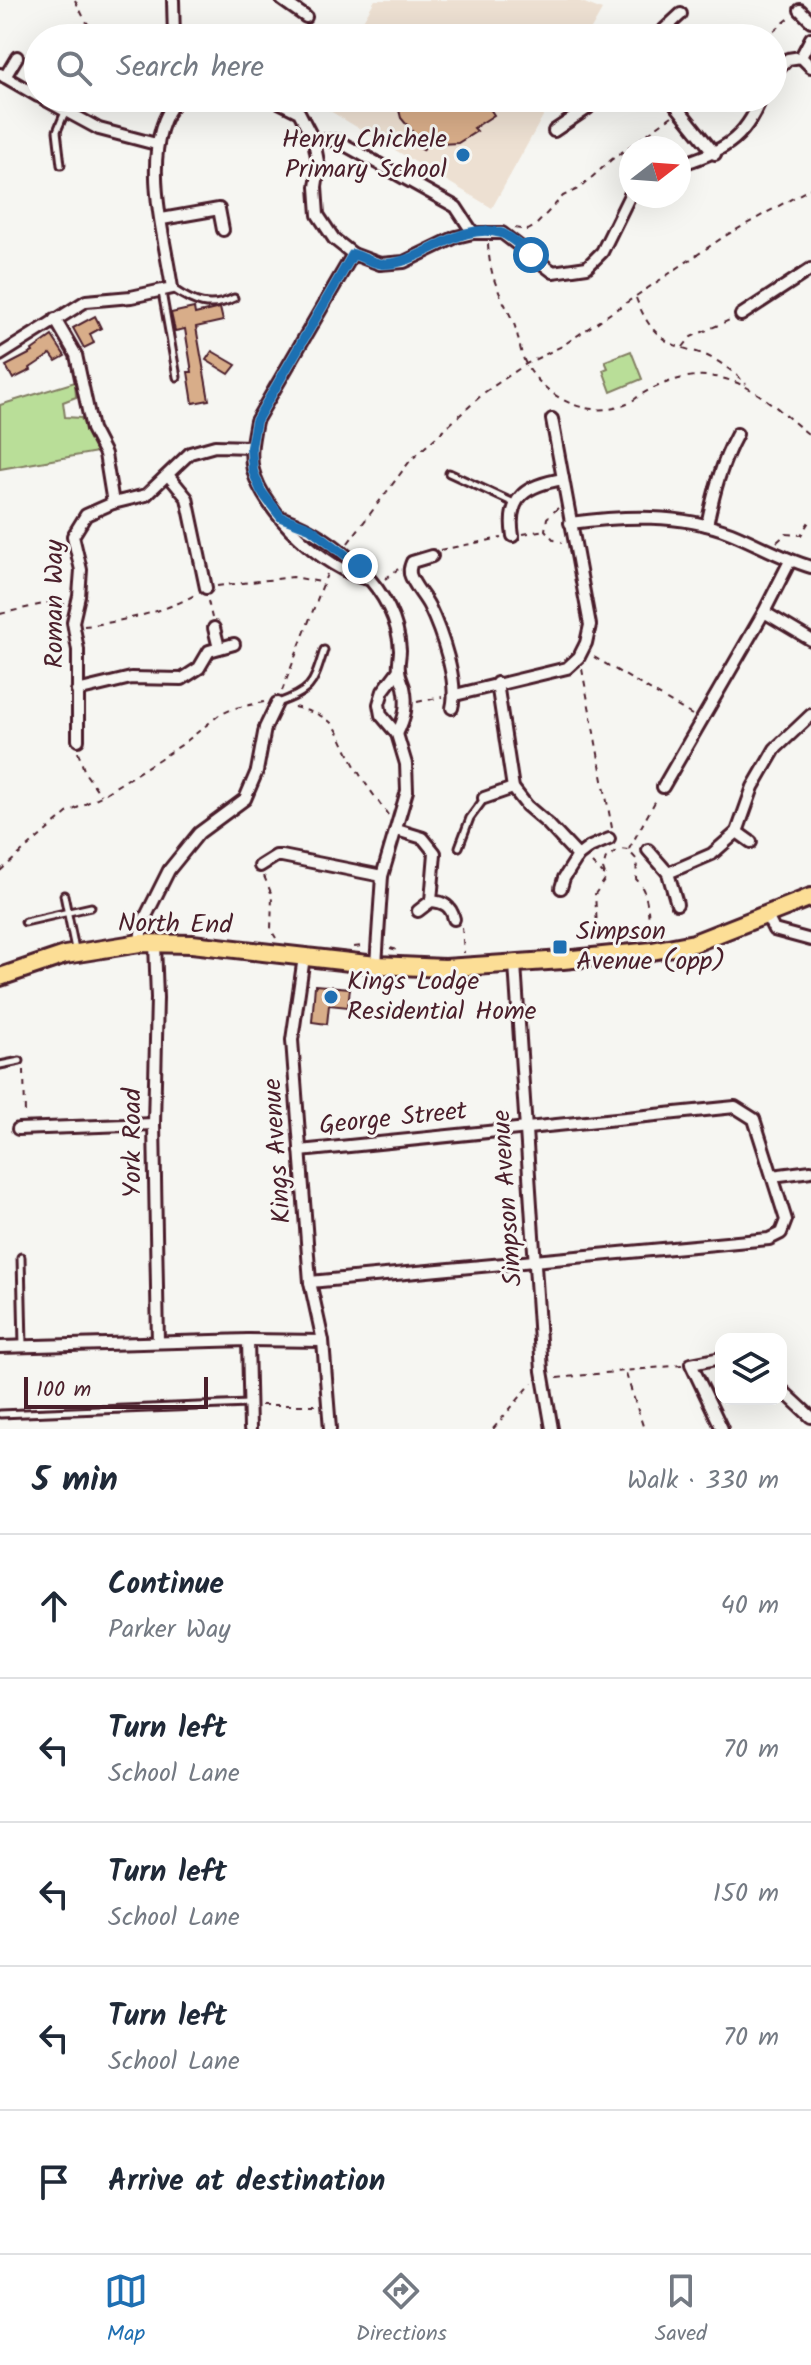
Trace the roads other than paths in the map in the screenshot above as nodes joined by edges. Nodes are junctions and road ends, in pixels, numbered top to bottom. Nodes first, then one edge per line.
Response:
1 (173, 0) edge
2 (282, 0) edge
3 (800, 10) road end
4 (681, 14) dead end
5 (306, 17) dead end
6 (811, 21) edge
7 (174, 24) edge
8 (670, 24) edge
9 (811, 38) edge
10 (17, 57) dead end
11 (801, 57) junction
12 (787, 60) edge
13 (811, 67) edge
14 (2, 76) edge
15 (24, 88) edge
16 (65, 112) edge
17 (67, 112) edge
18 (171, 112) edge
19 (299, 112) edge
20 (582, 112) edge
21 (681, 112) edge
22 (756, 112) edge
23 (554, 131) dead end
24 (314, 141) junction
25 (156, 144) junction
26 (715, 154) junction
27 (691, 161) edge
28 (61, 165) dead end
29 (624, 208) edge
30 (162, 219) junction
31 (223, 230) dead end
32 (473, 233) junction
33 (353, 254) junction
34 (811, 269) edge
35 (167, 290) junction
36 (234, 298) dead end
37 (741, 315) road end
38 (55, 319) junction
39 (0, 355) edge
40 (177, 377) dead end
41 (552, 419) dead end
42 (737, 434) dead end
43 (251, 447) junction
44 (449, 473) dead end
45 (168, 475) junction
46 (563, 479) junction
47 (113, 503) junction
48 (515, 503) junction
49 (570, 523) junction
50 (707, 525) junction
51 (513, 536) road end
52 (432, 556) road end
53 (790, 561) junction
54 (811, 567) edge
55 (206, 588) road end
56 (764, 612) junction
57 (214, 628) road end
58 (811, 640) edge
59 (234, 644) dead end
60 (219, 648) junction
61 (324, 650) dead end
62 (398, 671) junction
63 (497, 683) junction
64 (77, 691) junction
65 (455, 695) junction
66 (277, 703) joint
67 (452, 708) dead end
68 (811, 715) edge
69 (397, 734) junction
70 (78, 740) road end
71 (663, 787) road end
72 (513, 788) junction
73 (484, 798) joint
74 (399, 824) junction
75 (737, 832) junction
76 (611, 839) road end
77 (751, 842) dead end
78 (459, 847) dead end
79 (648, 850) dead end
80 (580, 854) junction
81 (260, 866) road end
82 (668, 873) junction
83 (382, 876) junction
84 (561, 888) dead end
85 (64, 895) dead end
86 (811, 897) edge
87 (431, 901) junction
88 (677, 904) dead end
89 (91, 907) dead end
90 (418, 911) dead end
91 (68, 912) junction
92 (767, 916) junction
93 (454, 919) road end
94 (25, 922) dead end
95 (811, 940) edge
96 (148, 943) junction
97 (76, 952) junction
98 (304, 957) junction
99 (515, 964) junction
100 (376, 965) junction
101 (0, 977) edge
102 (20, 1061) dead end
103 (0, 1065) edge
104 (154, 1124) junction
105 (525, 1126) junction
106 (21, 1129) road end
107 (300, 1151) junction
108 (811, 1171) edge
109 (772, 1176) junction
110 (21, 1257) dead end
111 (535, 1261) junction
112 (310, 1282) junction
113 (248, 1340) junction
114 (323, 1341) junction
115 (158, 1342) junction
116 (0, 1347) edge
117 (23, 1347) junction
118 (715, 1359) edge
119 (787, 1395) edge
120 (248, 1404) junction
121 (0, 1414) edge
122 (811, 1417) edge
123 (250, 1429) edge
124 (330, 1429) edge
125 (552, 1429) edge
126 (722, 1429) edge

1 - 7 street
2 - 5 street
3 - 6 street
4 - 8 street
9 - 11 street
10 - 14 street
11 - 12 street
11 - 13 street
14 - 15 street
16 - 28 lane
17 - 25 street
18 - 25 street
19 - 24 street
20 - 23 street
21 - 26 street
22 - 26 street
24 - 32 street
24 - 33 street
25 - 30 street
26 - 27 street
29 - 32 street
30 - 31 street
30 - 35 street
32 - 33 street
33 - 43 street
34 - 37 street
35 - 36 lane
35 - 38 street
35 - 40 lane
38 - 39 street
38 - 47 street
41 - 46 street
42 - 50 street
43 - 45 street, Roman Way
43 - 62 street
44 - 48 lane
45 - 47 street, Roman Way
45 - 55 street
46 - 48 street
46 - 49 street
47 - 64 street, Roman Way
48 - 51 street
49 - 50 street
49 - 63 street
50 - 53 street
52 - 65 street
53 - 54 street
53 - 56 street
56 - 58 street
56 - 71 street
57 - 60 street
59 - 60 street, Roman Way
60 - 64 street, Roman Way
61 - 66 lane
62 - 69 street
62 - 69 street
63 - 65 street
63 - 72 street
64 - 70 street, Roman Way
65 - 67 street
66 - 96 street, York Road
68 - 75 street
69 - 74 street
72 - 73 street
72 - 80 street
73 - 78 lane
74 - 83 street
74 - 87 street
75 - 77 street
75 - 82 street
76 - 80 street
79 - 82 street
80 - 84 street
81 - 83 street
82 - 88 street
83 - 100 street
85 - 91 lane
86 - 92 main road, North End
87 - 90 street
87 - 93 street
89 - 91 lane
91 - 94 lane
91 - 97 lane
92 - 95 street
92 - 99 main road, North End
96 - 97 main road, North End
96 - 98 main road, North End
96 - 104 street, York Road
97 - 101 main road, North End
98 - 100 main road, North End
98 - 107 street, Kings Avenue
99 - 100 main road, North End
99 - 105 street, Simpson Avenue
102 - 103 lane
104 - 106 street
104 - 115 street, York Road
105 - 107 street, George Street
105 - 109 street, George Street
105 - 111 street, Simpson Avenue
107 - 112 street, Kings Avenue
108 - 109 street
109 - 111 street, George Street
110 - 117 lane
111 - 112 street
111 - 125 street, Simpson Avenue
112 - 114 street, Kings Avenue
113 - 114 street
113 - 115 street
113 - 120 street
114 - 124 street, Kings Avenue
115 - 117 street
116 - 117 street
118 - 126 street
119 - 122 street
120 - 121 lane
120 - 123 street

